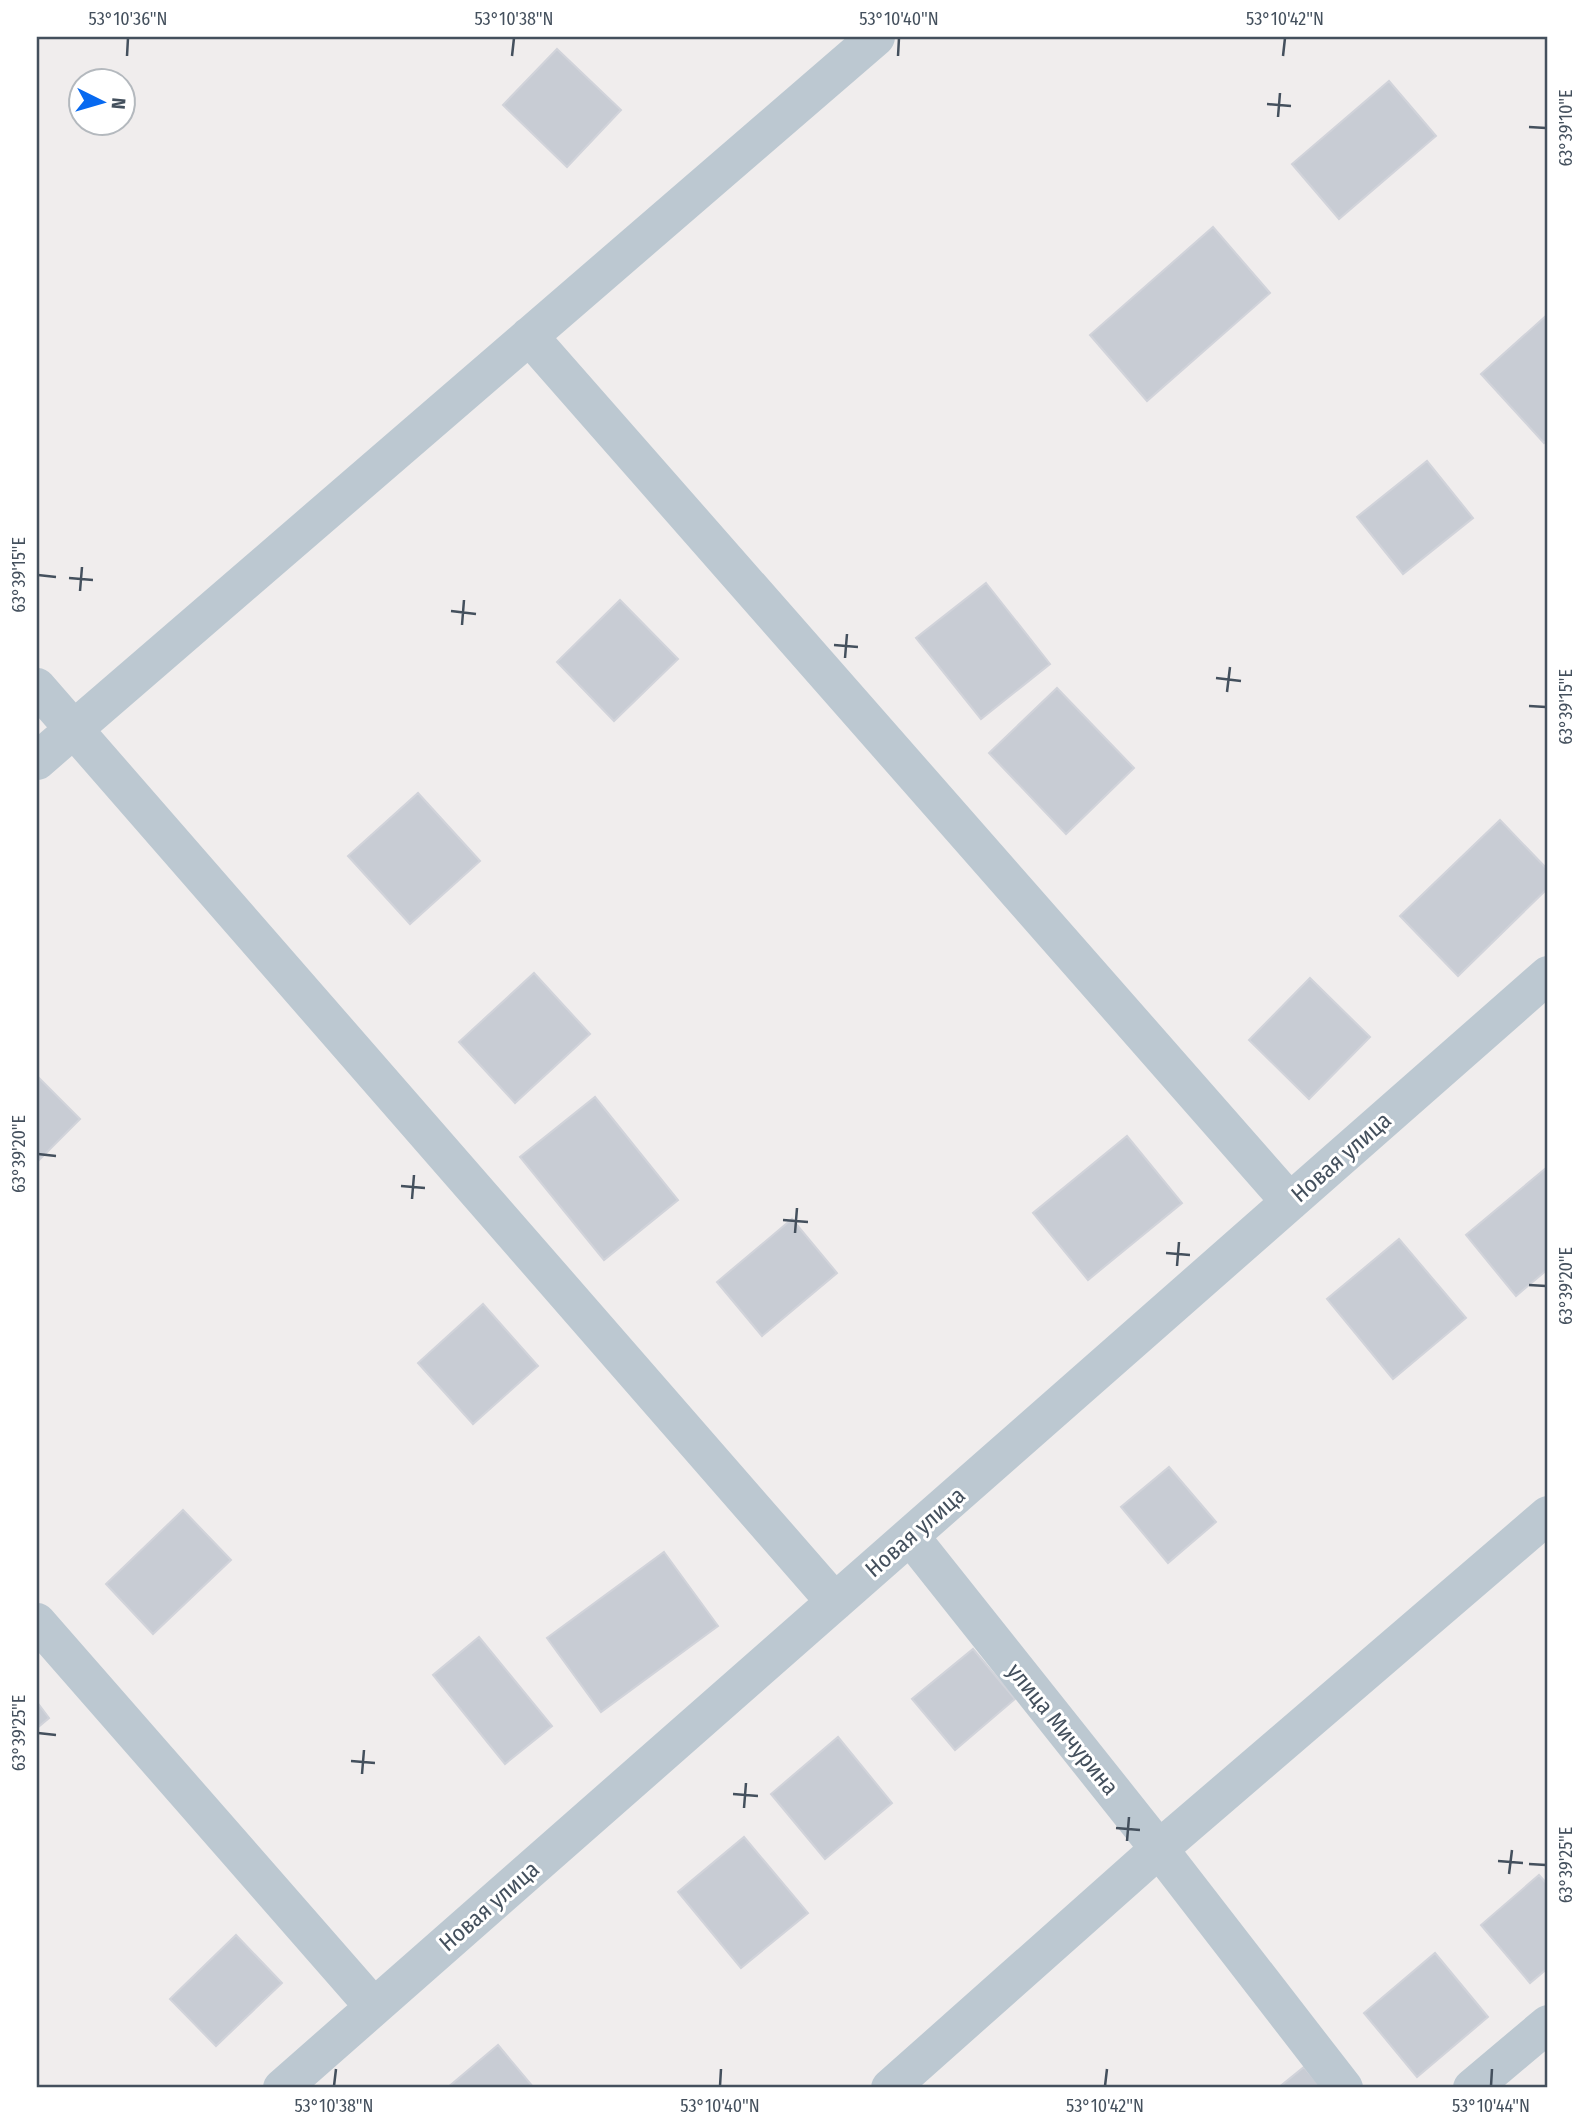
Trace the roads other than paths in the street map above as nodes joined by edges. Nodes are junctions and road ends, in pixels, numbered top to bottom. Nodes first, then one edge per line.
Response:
1 (876, 37) edge
2 (529, 336) junction
3 (37, 687) edge
4 (73, 729) junction
5 (37, 761) edge
6 (1548, 975) edge
7 (1290, 1202) junction
8 (1548, 1515) edge
9 (910, 1536) junction
10 (835, 1602) junction
11 (37, 1622) edge
12 (1159, 1849) junction
13 (374, 2007) junction
14 (1548, 2024) edge
15 (282, 2088) edge
16 (890, 2088) edge
17 (1344, 2088) edge
18 (1472, 2088) edge

1 - 2 street
2 - 4 street
2 - 7 street
3 - 4 street
4 - 5 street
4 - 10 street
6 - 7 street, Новая улица
7 - 9 street, Новая улица
8 - 12 street
9 - 10 street, Новая улица
9 - 12 street, улица Мичурина
10 - 13 street, Новая улица
11 - 13 street
12 - 16 street
12 - 17 street, улица Мичурина
13 - 15 street, Новая улица
14 - 18 street

